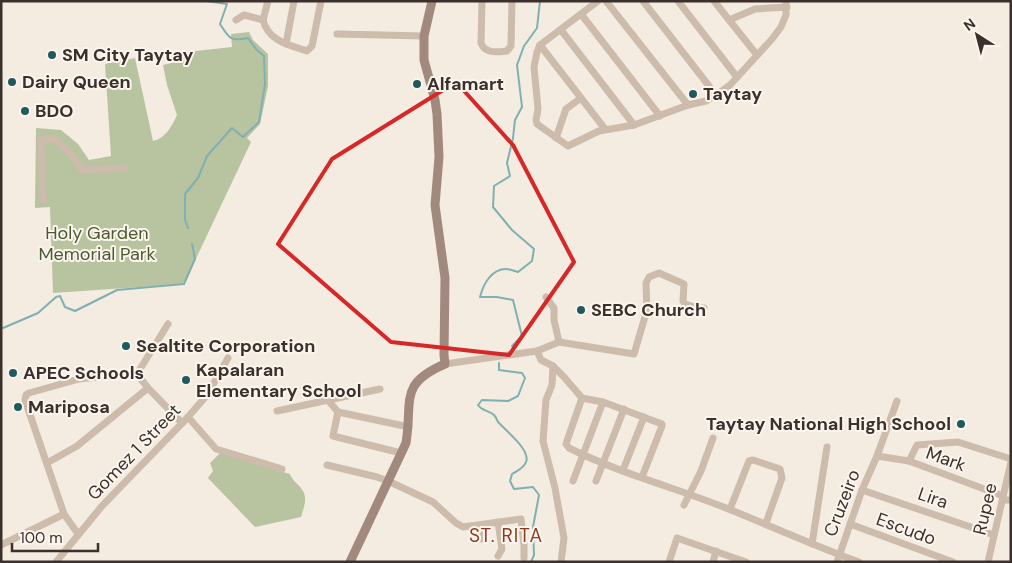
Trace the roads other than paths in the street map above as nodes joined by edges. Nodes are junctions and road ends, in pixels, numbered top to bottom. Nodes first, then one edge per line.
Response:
1 (268, 1) edge
2 (294, 1) edge
3 (321, 1) edge
4 (432, 1) edge
5 (482, 1) edge
6 (512, 1) edge
7 (598, 1) edge
8 (606, 1) edge
9 (643, 1) edge
10 (678, 1) edge
11 (714, 1) edge
12 (786, 4) edge
13 (581, 14) junction
14 (236, 20) dead end
15 (263, 20) junction
16 (729, 20) junction
17 (561, 30) junction
18 (336, 34) dead end
19 (424, 36) junction
20 (286, 44) junction
21 (540, 45) junction
22 (757, 55) junction
23 (737, 77) junction
24 (716, 95) junction
25 (581, 98) junction
26 (688, 105) junction
27 (660, 116) junction
28 (634, 125) junction
29 (606, 129) junction
30 (556, 138) junction
31 (124, 168) dead end
32 (43, 200) dead end
33 (546, 297) dead end
34 (704, 308) dead end
35 (168, 324) dead end
36 (559, 342) junction
37 (537, 351) junction
38 (228, 358) dead end
39 (445, 364) junction
40 (553, 366) junction
41 (137, 374) junction
42 (148, 388) junction
43 (380, 389) dead end
44 (582, 398) junction
45 (327, 399) junction
46 (897, 401) dead end
47 (603, 402) junction
48 (624, 409) junction
49 (277, 411) dead end
50 (338, 412) junction
51 (188, 418) junction
52 (644, 418) junction
53 (182, 424) junction
54 (409, 427) junction
55 (713, 438) dead end
56 (827, 446) dead end
57 (401, 453) junction
58 (583, 454) junction
59 (877, 456) junction
60 (909, 461) junction
61 (1011, 461) edge
62 (603, 462) junction
63 (47, 463) junction
64 (327, 465) dead end
65 (282, 469) dead end
66 (623, 470) junction
67 (642, 477) junction
68 (388, 481) junction
69 (573, 481) dead end
70 (596, 481) dead end
71 (862, 490) junction
72 (689, 495) junction
73 (1006, 499) edge
74 (684, 505) dead end
75 (730, 510) junction
76 (64, 514) junction
77 (498, 522) junction
78 (479, 524) junction
79 (766, 524) junction
80 (850, 524) junction
81 (78, 534) junction
82 (994, 535) junction
83 (481, 540) dead end
84 (1, 545) edge
85 (815, 546) junction
86 (716, 552) junction
87 (498, 556) dead end
88 (524, 558) dead end
89 (838, 558) edge
90 (56, 562) edge
91 (350, 562) edge
92 (561, 562) edge
93 (668, 562) edge
94 (713, 562) edge
95 (746, 562) edge
96 (859, 562) edge
97 (952, 562) edge
98 (988, 562) edge

1 - 15 street
2 - 20 street
3 - 20 street
4 - 19 street
5 - 6 street
7 - 13 street
8 - 26 street
9 - 24 street
10 - 23 street
11 - 16 street
12 - 16 street
12 - 22 street
13 - 17 street
13 - 27 street
14 - 15 street
15 - 20 street
16 - 22 street
17 - 21 street
17 - 28 street
18 - 19 street
19 - 39 street
21 - 25 street
21 - 30 street
22 - 23 street
23 - 24 street
24 - 26 street
25 - 29 street
25 - 30 street
26 - 27 street
27 - 28 street
28 - 29 street
29 - 30 street
31 - 32 street
33 - 36 street
34 - 36 street
35 - 41 street
36 - 37 street
37 - 39 street
37 - 40 street
38 - 51 street, Gomez 1 Street
39 - 54 street
40 - 44 street
40 - 92 street
41 - 42 street
41 - 63 street
42 - 53 street
42 - 63 street
43 - 45 street
44 - 47 street
44 - 58 street
45 - 49 street
45 - 50 street
46 - 59 street, Cruzeiro
47 - 48 street
47 - 58 street
48 - 52 street
48 - 62 street
50 - 54 street
50 - 57 street
51 - 53 street, Gomez 1 Street
51 - 65 street
52 - 66 street
52 - 67 street
53 - 81 street, Gomez 1 Street
54 - 57 street
55 - 72 street
56 - 85 street
57 - 68 street
58 - 62 street
58 - 69 street
59 - 60 street, Mark
59 - 71 street, Cruzeiro
60 - 61 street
60 - 73 street, Mark
61 - 73 street, Rupee
62 - 66 street
62 - 70 street
63 - 76 street
64 - 68 street
66 - 67 street
67 - 72 street
68 - 78 street
68 - 91 street
71 - 80 street, Cruzeiro
71 - 82 street, Lira
72 - 74 street
72 - 75 street
73 - 82 street, Rupee
75 - 79 street
75 - 79 street
76 - 81 street
76 - 84 street
77 - 78 street
77 - 87 street
77 - 88 street
78 - 83 street
79 - 85 street
80 - 89 street, Cruzeiro
80 - 97 street, Escudo
81 - 90 street, Gomez 1 Street
82 - 98 street, Rupee
85 - 89 street
86 - 93 street
86 - 94 street
86 - 95 street
89 - 96 street

